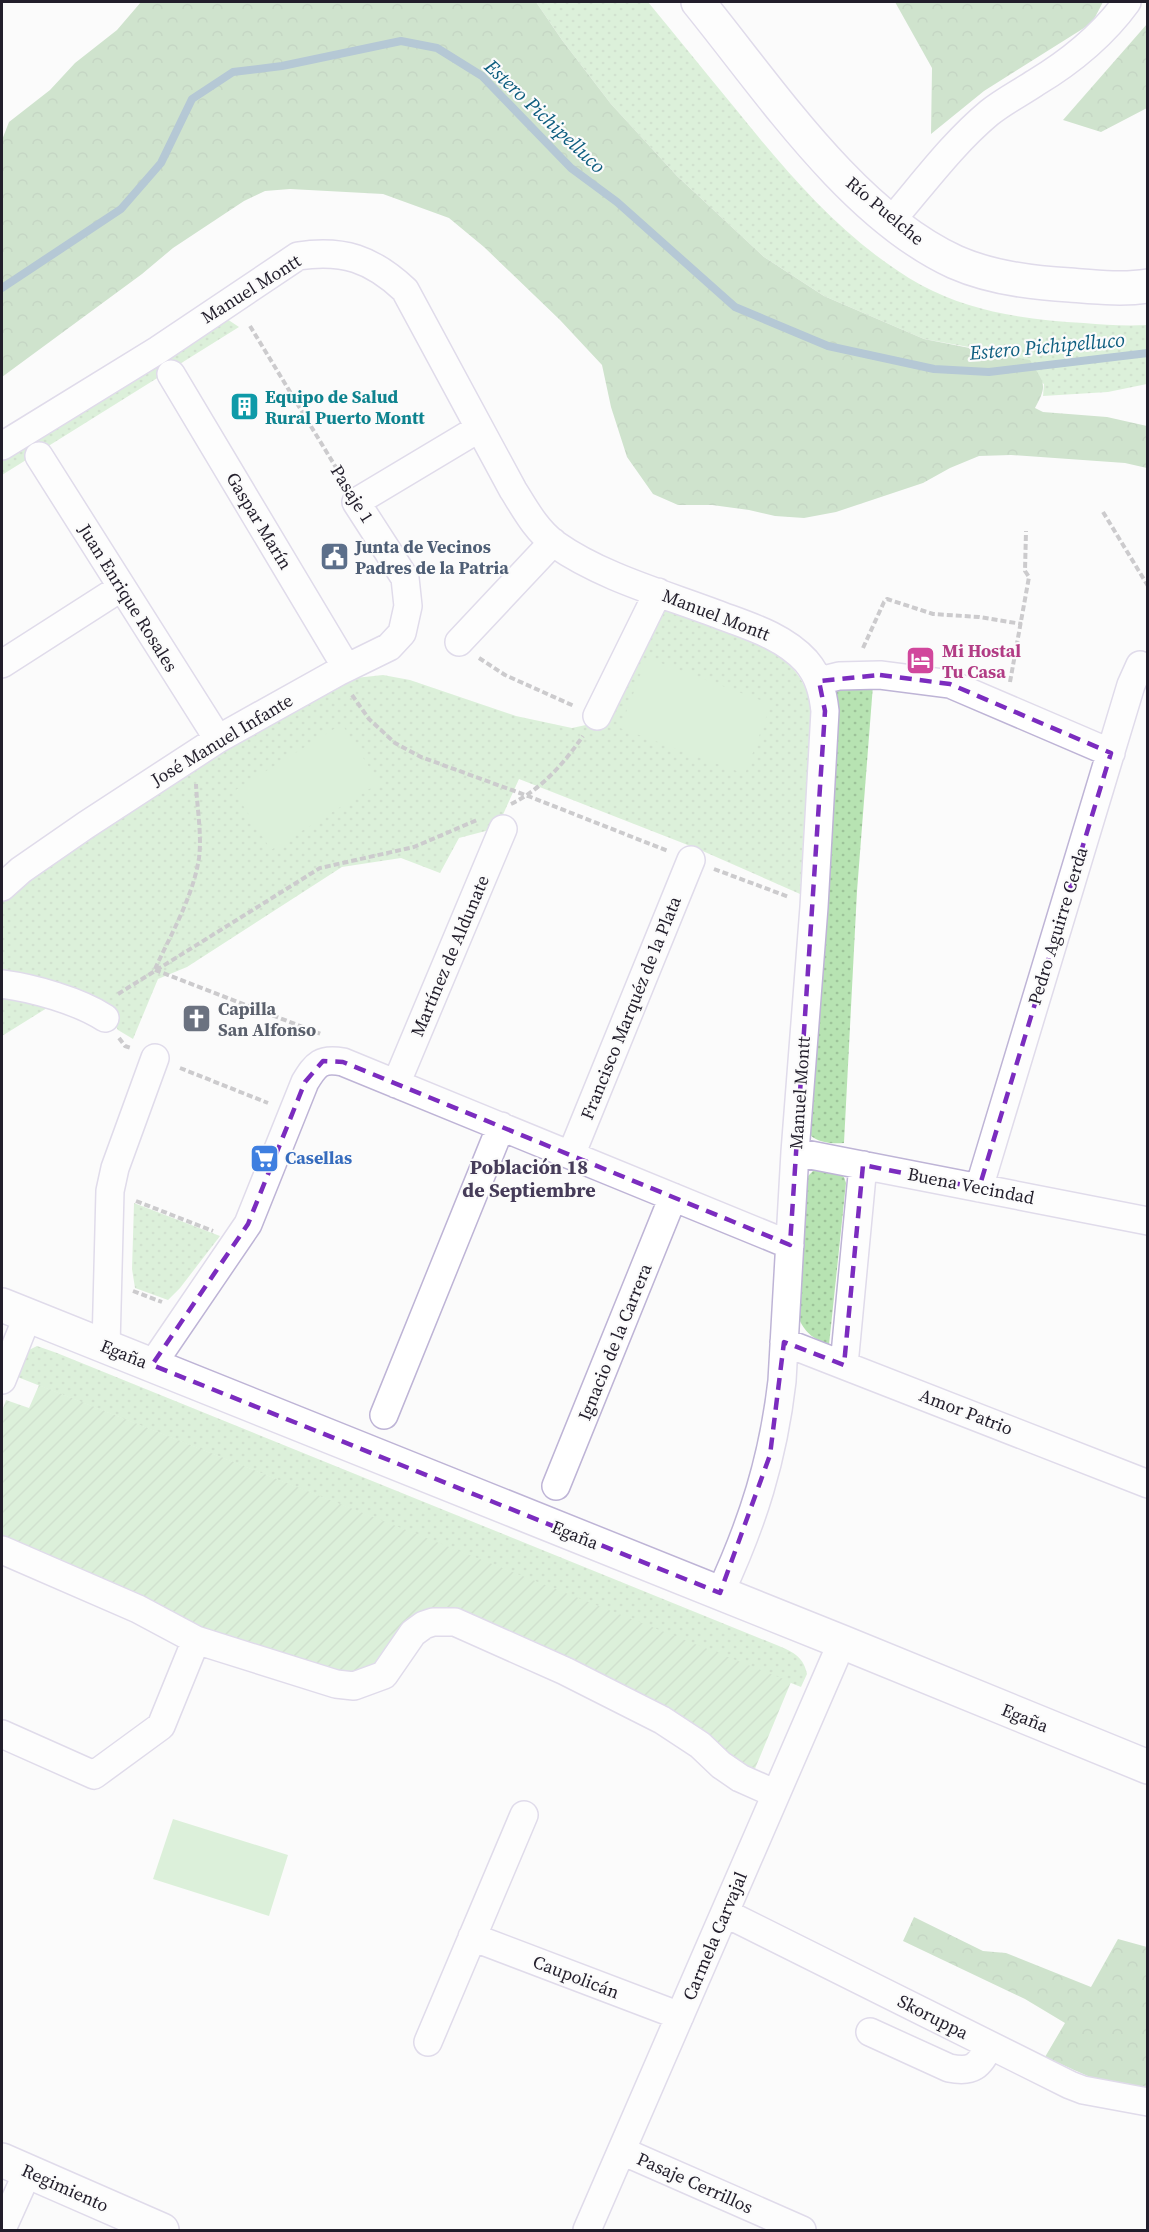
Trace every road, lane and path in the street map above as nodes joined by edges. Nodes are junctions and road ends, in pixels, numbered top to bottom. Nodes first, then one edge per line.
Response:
1 (698, 2) edge
2 (1127, 2) edge
3 (891, 221) junction
4 (1148, 286) edge
5 (250, 326) dead end
6 (171, 374) dead end
7 (478, 429) junction
8 (2, 446) edge
9 (39, 456) dead end
10 (356, 502) junction
11 (1103, 512) dead end
12 (1026, 531) dead end
13 (553, 542) junction
14 (405, 578) joint
15 (1148, 586) edge
16 (122, 587) junction
17 (658, 592) junction
18 (1022, 624) junction
19 (459, 642) joint
20 (863, 648) dead end
21 (2, 664) edge
22 (1140, 665) dead end
23 (342, 669) junction
24 (819, 681) junction
25 (1006, 707) junction
26 (597, 716) junction
27 (218, 739) junction
28 (1111, 753) junction
29 (193, 754) junction
30 (528, 796) junction
31 (498, 817) junction
32 (691, 860) dead end
33 (2, 887) edge
34 (154, 969) junction
35 (2, 984) edge
36 (96, 1013) joint
37 (327, 1037) dead end
38 (125, 1046) dead end
39 (155, 1058) junction
40 (396, 1084) junction
41 (292, 1112) junction
42 (501, 1126) junction
43 (795, 1152) junction
44 (571, 1155) junction
45 (863, 1165) junction
46 (979, 1188) junction
47 (673, 1197) junction
48 (129, 1198) dead end
49 (1148, 1221) edge
50 (216, 1232) dead end
51 (790, 1245) junction
52 (131, 1290) dead end
53 (168, 1305) dead end
54 (15, 1310) edge
55 (784, 1342) junction
56 (106, 1346) junction
57 (152, 1365) junction
58 (844, 1365) junction
59 (2, 1380) edge
60 (384, 1415) dead end
61 (1148, 1484) edge
62 (556, 1486) dead end
63 (2, 1550) edge
64 (720, 1593) junction
65 (196, 1640) junction
66 (842, 1642) junction
67 (2, 1734) edge
68 (1148, 1767) edge
69 (776, 1794) junction
70 (524, 1815) dead end
71 (725, 1913) junction
72 (472, 1937) junction
73 (680, 2016) junction
74 (870, 2032) dead end
75 (428, 2042) dead end
76 (990, 2046) junction
77 (1148, 2102) edge
78 (622, 2151) junction
79 (15, 2166) edge
80 (2, 2229) edge
81 (162, 2230) edge
82 (587, 2230) edge
83 (802, 2230) edge

1 - 3 main road, Río Puelche
2 - 3 street
3 - 4 main road, Río Puelche
5 - 10 path, Pasaje 1
6 - 23 street, Gaspar Marín
7 - 8 street, Manuel Montt
7 - 10 street
7 - 13 street, Manuel Montt
9 - 16 street, Juan Enrique Rosales
10 - 14 street, Pasaje 1
11 - 15 path
12 - 18 path
13 - 17 street, Manuel Montt
13 - 19 street
14 - 23 street, José Manuel Infante
16 - 21 street
16 - 27 street, Juan Enrique Rosales
17 - 24 street, Manuel Montt
17 - 26 street
18 - 20 path
18 - 25 path
19 - 26 path
22 - 28 street, Pedro Aguirre Cerda
23 - 27 street, José Manuel Infante
23 - 30 path
24 - 25 street
24 - 43 street, Manuel Montt
25 - 28 street
26 - 30 path
27 - 29 street, José Manuel Infante
28 - 46 street, Pedro Aguirre Cerda
29 - 33 street, José Manuel Infante
29 - 34 path
30 - 31 path
31 - 34 path
31 - 40 street, Martínez de Aldunate
32 - 44 street, Francisco Marquéz de la Plata
34 - 36 path
34 - 37 path
35 - 36 street
38 - 39 path
39 - 41 path
39 - 56 street
40 - 41 street
40 - 42 street
41 - 57 street
42 - 44 street
42 - 60 street
43 - 45 street, Buena Vecindad
43 - 51 street, Manuel Montt
44 - 47 street
45 - 46 street, Buena Vecindad
45 - 58 street
46 - 49 street, Buena Vecindad
47 - 51 street
47 - 62 street, Ignacio de la Carrera
48 - 50 path
51 - 55 street, Manuel Montt
52 - 53 path
54 - 56 main road, Egaña
54 - 59 street
55 - 58 street, Amor Patrio
55 - 64 street, Manuel Montt
56 - 57 main road, Egaña
57 - 64 main road, Egaña
58 - 61 street, Amor Patrio
63 - 65 street
64 - 66 main road, Egaña
65 - 67 street
65 - 69 street
66 - 68 main road, Egaña
66 - 69 street, Carmela Carvajal
69 - 71 street, Carmela Carvajal
70 - 72 street
71 - 73 street, Carmela Carvajal
71 - 76 street, Skoruppa
72 - 73 street, Caupolicán
72 - 75 street
73 - 78 street, Carmela Carvajal
74 - 76 street
76 - 77 street, Skoruppa
78 - 82 street, Carmela Carvajal
78 - 83 street, Pasaje Cerrillos
79 - 80 street
79 - 81 main road, Regimiento

